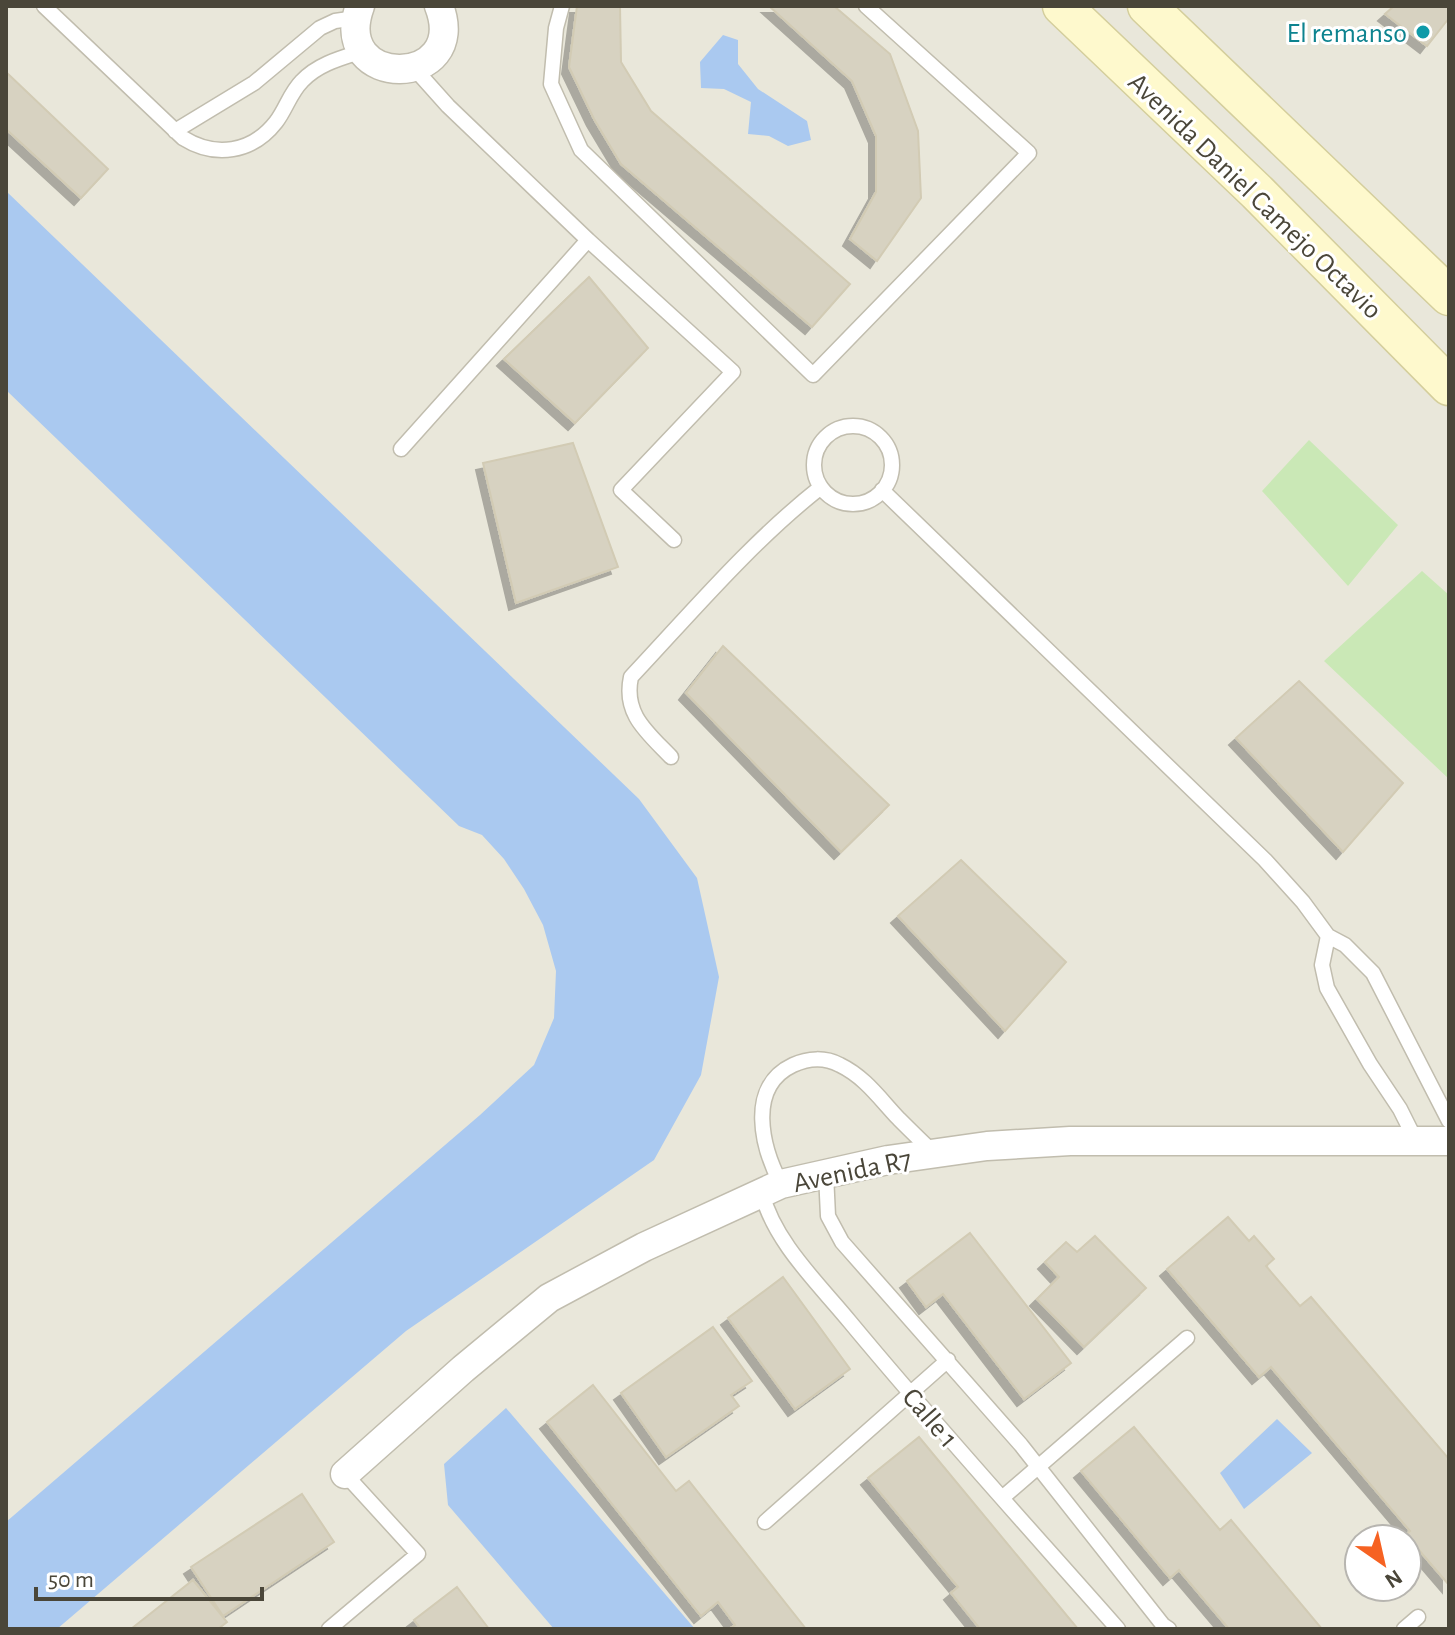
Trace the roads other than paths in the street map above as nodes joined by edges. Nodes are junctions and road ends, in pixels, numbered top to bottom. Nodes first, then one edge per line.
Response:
1 (44, 6) edge
2 (439, 6) edge
3 (562, 6) edge
4 (866, 6) edge
5 (1062, 6) edge
6 (1147, 6) edge
7 (359, 9) edge
8 (363, 51) junction
9 (414, 68) junction
10 (175, 131) junction
11 (588, 240) junction
12 (1449, 296) edge
13 (1449, 386) edge
14 (401, 449) dead end
15 (821, 487) junction
16 (882, 490) junction
17 (674, 540) dead end
18 (671, 757) dead end
19 (1328, 936) junction
20 (1449, 1121) edge
21 (1416, 1141) junction
22 (1449, 1141) edge
23 (934, 1153) junction
24 (826, 1174) junction
25 (771, 1188) junction
26 (1187, 1338) dead end
27 (948, 1360) junction
28 (911, 1395) junction
29 (1038, 1466) junction
30 (345, 1474) joint
31 (1002, 1498) junction
32 (765, 1522) dead end
33 (1418, 1617) dead end
34 (331, 1628) edge
35 (1118, 1629) edge
36 (1169, 1629) edge
37 (1404, 1629) edge

1 - 10 lane
2 - 9 street
3 - 4 lane
5 - 13 street, Avenida Daniel Camejo Octavio
6 - 12 street
7 - 8 street
7 - 10 lane
8 - 9 street
8 - 10 lane
9 - 11 lane
11 - 14 lane
11 - 17 lane
15 - 16 lane
15 - 16 lane
15 - 18 lane
16 - 19 lane
19 - 20 lane
19 - 21 lane
21 - 22 street, Avenida R7
21 - 23 street, Avenida R7
23 - 24 street, Avenida R7
23 - 25 lane, Calle 1
24 - 25 street, Avenida R7
24 - 27 lane
25 - 28 lane, Calle 1
25 - 30 street, Avenida R7
26 - 29 lane
27 - 28 lane
27 - 29 lane
28 - 31 lane, Calle 1
28 - 32 lane
29 - 31 lane
29 - 36 lane
30 - 34 lane
31 - 35 lane, Calle 1
33 - 37 lane

